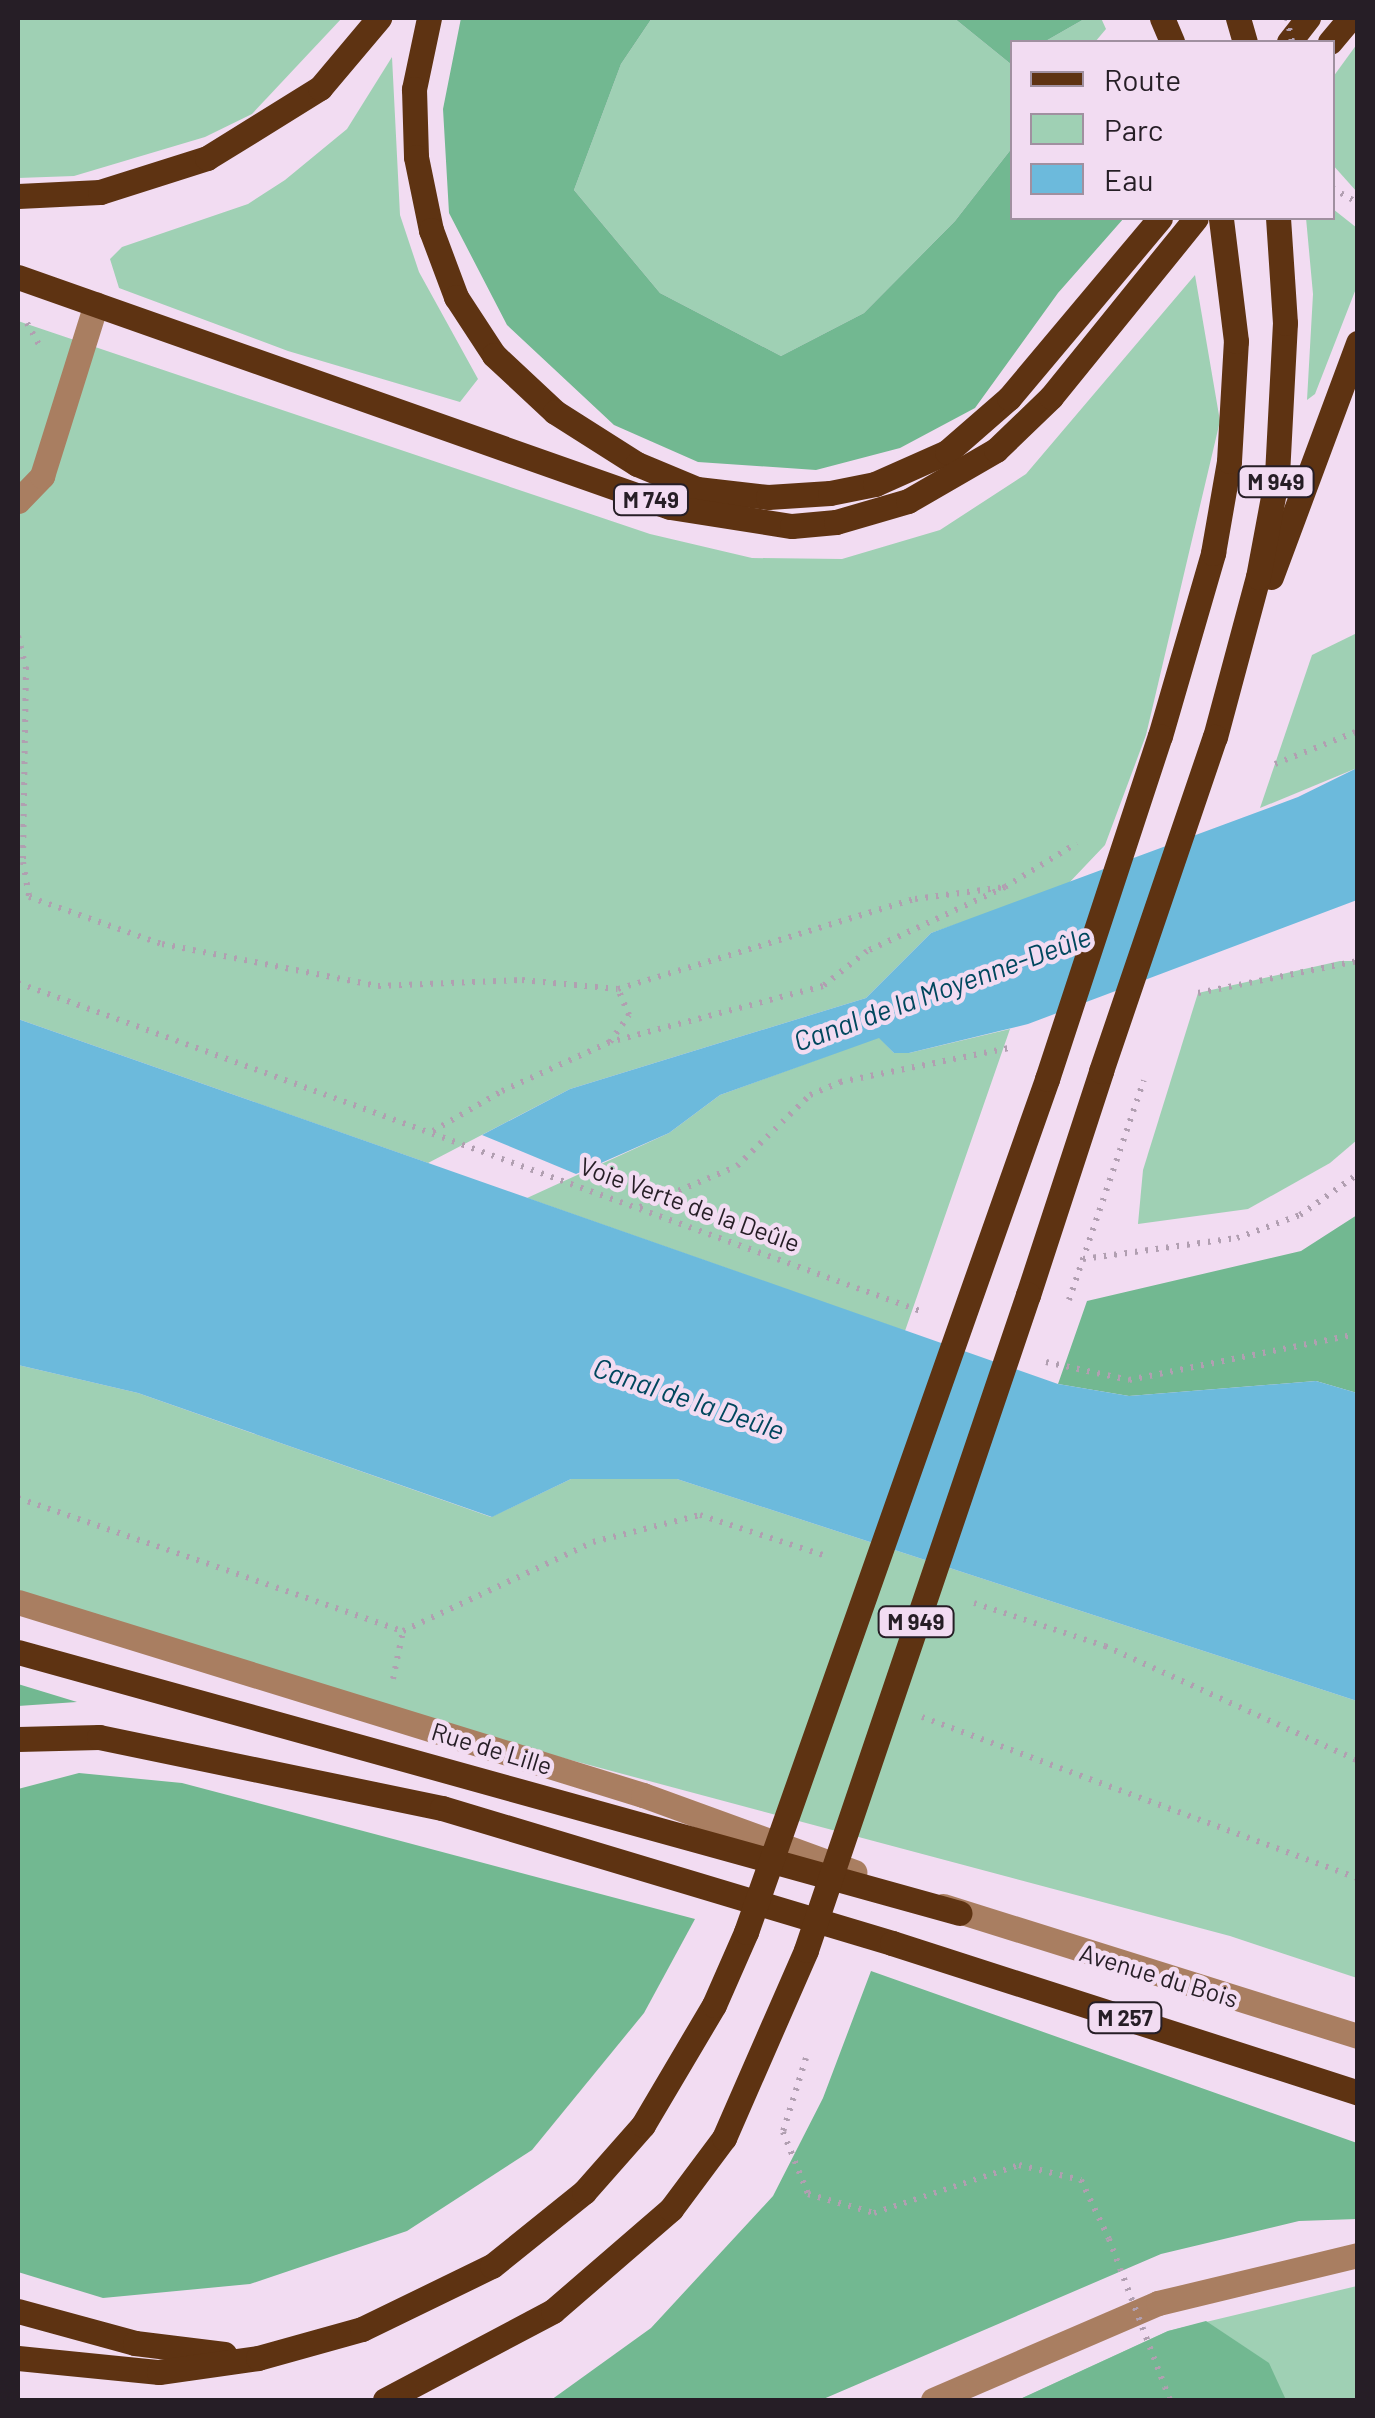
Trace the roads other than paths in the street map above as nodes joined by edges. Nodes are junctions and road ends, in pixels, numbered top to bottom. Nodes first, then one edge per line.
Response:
1 (379, 18) edge
2 (429, 18) edge
3 (1308, 18) edge
4 (1350, 18) edge
5 (1292, 40) edge
6 (1332, 40) edge
7 (18, 196) edge
8 (1158, 220) edge
9 (1194, 220) edge
10 (1220, 220) edge
11 (1279, 220) edge
12 (18, 276) edge
13 (96, 304) junction
14 (1358, 343) edge
15 (18, 501) edge
16 (1215, 738) junction
17 (18, 1602) edge
18 (18, 1652) edge
19 (18, 1739) edge
20 (960, 1912) junction
21 (1358, 2036) edge
22 (1358, 2093) edge
23 (1358, 2255) edge
24 (18, 2311) edge
25 (18, 2358) edge
26 (258, 2358) junction
27 (386, 2400) edge
28 (933, 2400) edge

1 - 7 main road
2 - 8 main road
3 - 5 main road
4 - 6 main road
9 - 13 main road, M 749
10 - 26 main road, bridge
11 - 16 main road, M 949
12 - 13 main road, M 749
13 - 15 street
14 - 16 main road
16 - 27 main road, M 949, bridge
17 - 20 street, Rue de Lille / M 257
18 - 20 main road
19 - 22 main road, M 257
20 - 21 street, Avenue du Bois / M 257
23 - 28 street
24 - 26 main road
25 - 26 main road

